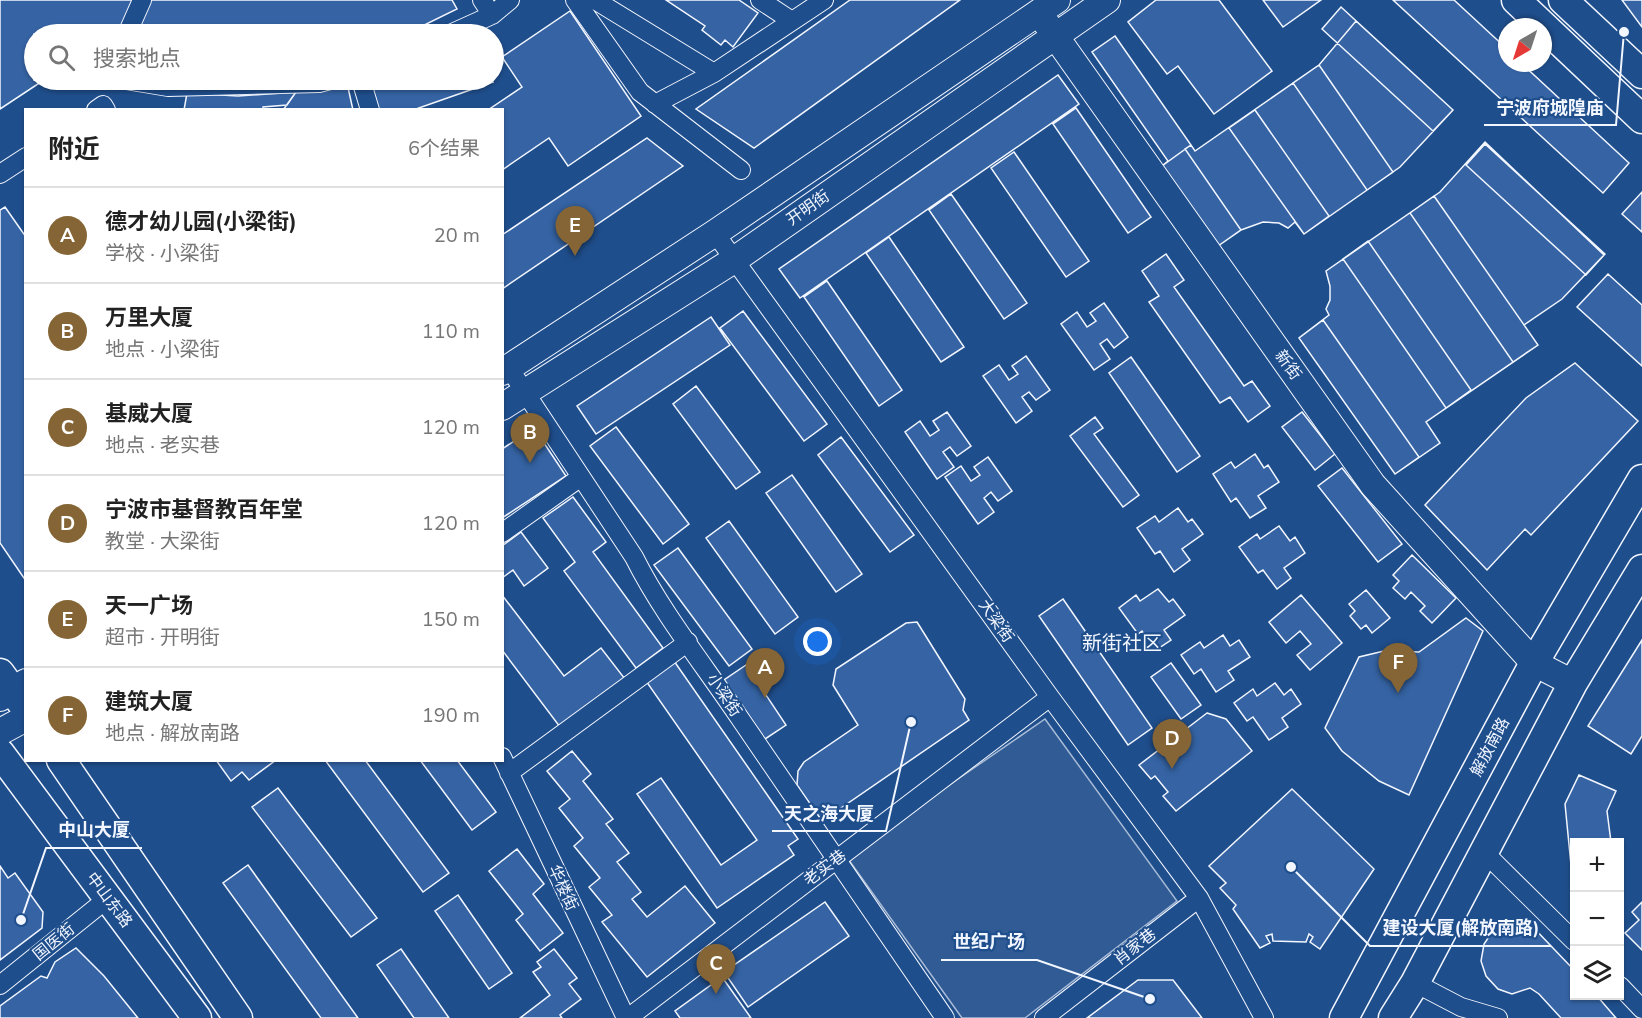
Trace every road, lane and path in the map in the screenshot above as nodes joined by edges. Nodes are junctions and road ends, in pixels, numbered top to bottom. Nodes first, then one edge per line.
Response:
1 (142, 0) edge
2 (510, 0) edge
3 (575, 0) edge
4 (595, 0) edge
5 (760, 0) edge
6 (824, 0) edge
7 (1107, 0) edge
8 (1516, 0) edge
9 (1563, 0) edge
10 (1048, 7) edge
11 (487, 8) edge
12 (792, 21) junction
13 (131, 24) edge
14 (464, 24) edge
15 (1056, 36) junction
16 (714, 73) junction
17 (1642, 74) edge
18 (364, 90) edge
19 (655, 104) junction
20 (369, 108) edge
21 (1642, 119) edge
22 (24, 158) edge
23 (741, 170) dead end
24 (0, 174) edge
25 (715, 233) junction
26 (734, 260) junction
27 (506, 370) edge
28 (525, 392) junction
29 (504, 405) edge
30 (580, 477) junction
31 (1642, 479) edge
32 (504, 532) edge
33 (1642, 569) edge
34 (688, 642) junction
35 (1534, 663) junction
36 (1573, 683) junction
37 (1050, 697) junction
38 (24, 719) edge
39 (0, 732) edge
40 (0, 753) edge
41 (62, 762) edge
42 (506, 765) edge
43 (1485, 852) junction
44 (835, 860) junction
45 (1199, 898) junction
46 (108, 899) junction
47 (1570, 936) edge
48 (1415, 983) junction
49 (0, 985) edge
50 (1624, 990) edge
51 (1642, 1009) edge
52 (197, 1018) edge
53 (238, 1018) edge
54 (627, 1018) edge
55 (945, 1018) edge
56 (1044, 1018) edge
57 (1264, 1018) edge
58 (1344, 1018) edge
59 (1393, 1018) edge
60 (1498, 1018) edge

1 - 13 street
2 - 11 street
3 - 19 street
4 - 16 street
5 - 12 street
6 - 12 street
7 - 15 street, 开明街
8 - 21 main road
9 - 17 main road
10 - 15 street, 新街
10 - 25 street, 开明街
11 - 14 street
12 - 16 street
15 - 26 street, 开明街
15 - 35 street, 新街
16 - 19 street
18 - 20 street
19 - 23 street
22 - 24 street
25 - 26 street, 大梁街
25 - 27 street, 开明街
26 - 28 street, 开明街
26 - 37 street, 大梁街
27 - 28 street, 小梁街
28 - 29 street, 开明街
28 - 30 street, 小梁街
30 - 32 street
30 - 34 street, 小梁街
31 - 35 main road, 解放南路
33 - 36 main road
34 - 42 street
34 - 44 street, 小梁街
35 - 36 street, 新街
35 - 58 main road, 解放南路
36 - 43 main road
37 - 44 street, 老实巷
37 - 45 street, 大梁街
38 - 39 street
40 - 46 main road, 中山东路
41 - 53 main road
42 - 54 street, 华楼街
43 - 47 street
43 - 48 main road
44 - 54 street, 老实巷
44 - 55 street, 小梁街
45 - 56 street, 肖家巷
45 - 57 street, 大梁街
46 - 49 street, 国医街
46 - 52 main road, 中山东路
48 - 59 main road
48 - 60 street
50 - 51 street

